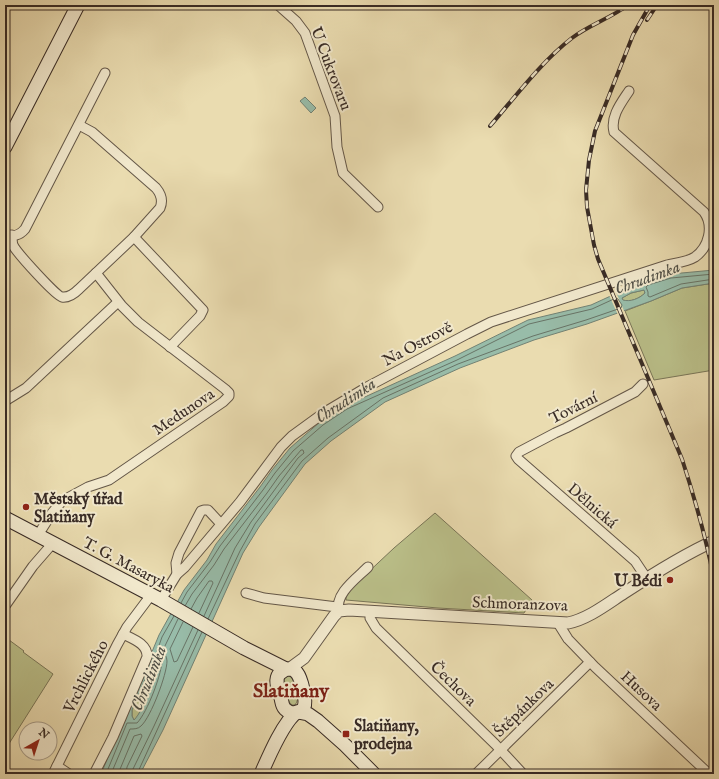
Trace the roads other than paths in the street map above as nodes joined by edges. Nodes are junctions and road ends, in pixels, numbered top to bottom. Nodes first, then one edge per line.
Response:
1 (78, 5) edge
2 (278, 5) edge
3 (105, 73) dead end
4 (629, 90) dead end
5 (79, 125) junction
6 (5, 147) edge
7 (378, 206) dead end
8 (8, 234) edge
9 (134, 237) junction
10 (96, 273) junction
11 (118, 302) junction
12 (170, 347) junction
13 (643, 384) dead end
14 (5, 401) edge
15 (516, 456) joint
16 (5, 518) edge
17 (221, 524) junction
18 (38, 535) junction
19 (714, 541) edge
20 (53, 543) junction
21 (368, 567) dead end
22 (177, 574) junction
23 (647, 579) junction
24 (246, 593) dead end
25 (159, 599) junction
26 (5, 606) edge
27 (338, 609) junction
28 (370, 611) junction
29 (558, 623) junction
30 (123, 634) junction
31 (318, 639) junction
32 (236, 643) junction
33 (590, 662) junction
34 (287, 669) junction
35 (276, 682) junction
36 (302, 689) junction
37 (281, 698) junction
38 (297, 712) junction
39 (500, 750) junction
40 (352, 752) junction
41 (267, 759) junction
42 (55, 770) edge
43 (69, 774) edge
44 (94, 774) edge
45 (261, 774) edge
46 (374, 774) edge
47 (476, 774) edge
48 (523, 774) edge
49 (709, 774) edge

1 - 6 main road
2 - 7 street, U Cukrovaru
3 - 5 street
4 - 17 street, Na Ostrově
5 - 8 street
5 - 9 street
8 - 10 street
9 - 10 street
9 - 12 street
10 - 11 street, Medunova
11 - 12 street, Medunova
11 - 14 street
12 - 18 street, Medunova
13 - 15 street, Tovární
15 - 23 street, Dělnická
16 - 18 main road, T. G. Masaryka
17 - 22 street, Na Ostrově
17 - 22 street, Na Ostrově
18 - 20 main road, T. G. Masaryka
19 - 23 street, Schmoranzova
20 - 25 main road, T. G. Masaryka
20 - 26 street
21 - 27 street
22 - 25 street, Na Ostrově
23 - 29 street, Schmoranzova
24 - 27 street
25 - 30 street, Vrchlického
25 - 32 main road, T. G. Masaryka
27 - 28 street, Schmoranzova
27 - 31 street
28 - 29 street, Schmoranzova
28 - 39 street, Čechova
29 - 33 street, Husova
30 - 42 street, Vrchlického
30 - 44 street
31 - 34 street
31 - 36 street
32 - 34 main road, T. G. Masaryka
32 - 35 main road, T. G. Masaryka
33 - 39 street, Štěpánkova
33 - 49 street, Husova
34 - 35 main road
34 - 36 main road, T. G. Masaryka
35 - 37 main road, T. G. Masaryka
36 - 38 main road, T. G. Masaryka
36 - 40 main road
37 - 38 main road, T. G. Masaryka
37 - 41 main road, T. G. Masaryka
38 - 40 main road
38 - 41 main road, T. G. Masaryka
39 - 47 street, Štěpánkova
39 - 48 street, Čechova
40 - 46 main road
41 - 45 main road, T. G. Masaryka
42 - 43 street

